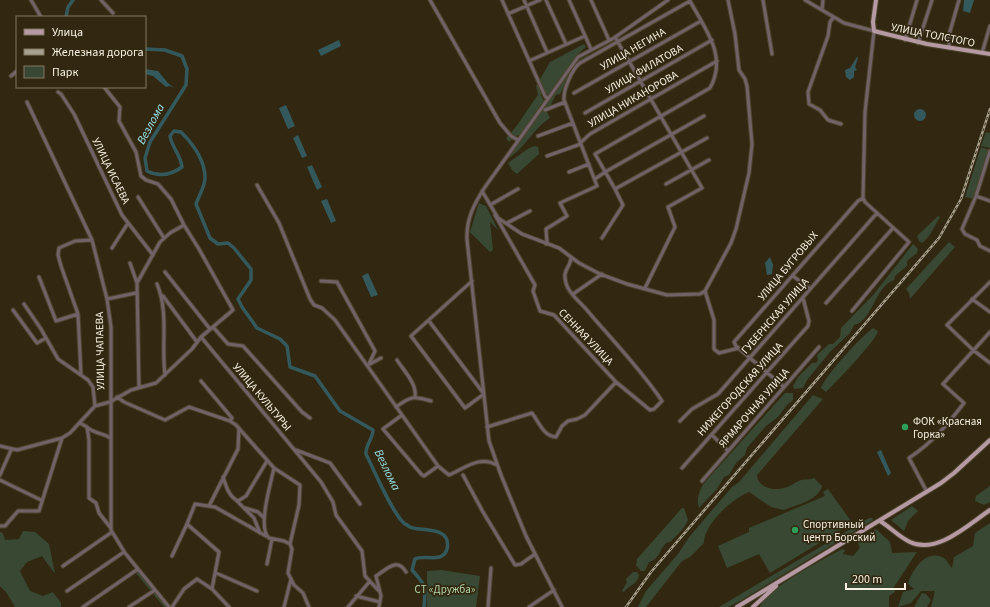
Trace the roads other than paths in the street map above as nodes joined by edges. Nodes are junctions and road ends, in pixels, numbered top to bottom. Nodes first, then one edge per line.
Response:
1 (31, 0) edge
2 (101, 0) edge
3 (430, 0) edge
4 (502, 0) edge
5 (524, 0) edge
6 (540, 0) edge
7 (546, 0) edge
8 (569, 0) edge
9 (591, 0) edge
10 (668, 0) edge
11 (728, 0) edge
12 (763, 0) edge
13 (823, 0) edge
14 (876, 0) edge
15 (917, 0) edge
16 (932, 0) edge
17 (959, 0) edge
18 (690, 1) edge
19 (808, 1) edge
20 (526, 6) junction
21 (822, 10) junction
22 (113, 13) dead end
23 (508, 14) junction
24 (40, 16) edge
25 (833, 18) junction
26 (701, 21) junction
27 (990, 26) edge
28 (874, 31) junction
29 (585, 36) junction
30 (615, 37) junction
31 (906, 38) junction
32 (609, 40) junction
33 (712, 40) junction
34 (918, 40) junction
35 (618, 42) junction
36 (566, 44) junction
37 (949, 46) junction
38 (591, 49) junction
39 (547, 52) junction
40 (982, 53) junction
41 (772, 54) dead end
42 (990, 54) edge
43 (529, 60) junction
44 (630, 61) junction
45 (717, 61) junction
46 (16, 72) edge
47 (11, 76) dead end
48 (641, 81) junction
49 (105, 88) edge
50 (58, 92) dead end
51 (574, 93) dead end
52 (548, 99) junction
53 (651, 99) junction
54 (27, 102) dead end
55 (565, 102) junction
56 (545, 110) dead end
57 (585, 113) dead end
58 (704, 116) dead end
59 (661, 117) junction
60 (573, 122) junction
61 (841, 124) dead end
62 (671, 135) junction
63 (538, 136) dead end
64 (707, 138) dead end
65 (518, 140) junction
66 (581, 143) junction
67 (990, 151) edge
68 (681, 152) junction
69 (547, 156) dead end
70 (709, 160) dead end
71 (589, 164) junction
72 (692, 169) junction
73 (569, 172) dead end
74 (605, 172) junction
75 (595, 179) junction
76 (257, 184) dead end
77 (666, 184) dead end
78 (518, 189) dead end
79 (616, 189) junction
80 (482, 191) junction
81 (976, 196) junction
82 (138, 197) dead end
83 (863, 198) junction
84 (990, 201) edge
85 (490, 205) junction
86 (530, 211) dead end
87 (877, 213) junction
88 (495, 215) junction
89 (128, 223) junction
90 (507, 223) junction
91 (184, 225) junction
92 (893, 228) junction
93 (164, 238) junction
94 (602, 238) dead end
95 (92, 240) junction
96 (546, 242) junction
97 (112, 248) dead end
98 (990, 251) edge
99 (153, 256) junction
100 (571, 258) junction
101 (130, 263) dead end
102 (165, 272) dead end
103 (602, 274) junction
104 (793, 276) junction
105 (39, 277) dead end
106 (321, 281) dead end
107 (472, 281) junction
108 (990, 282) edge
109 (137, 283) junction
110 (158, 284) dead end
111 (645, 288) junction
112 (810, 290) junction
113 (705, 291) junction
114 (136, 293) junction
115 (573, 294) junction
116 (163, 296) junction
117 (803, 298) junction
118 (107, 299) junction
119 (972, 299) junction
120 (24, 304) dead end
121 (826, 304) dead end
122 (13, 310) dead end
123 (852, 311) dead end
124 (990, 312) edge
125 (78, 314) junction
126 (429, 320) junction
127 (213, 327) junction
128 (210, 329) junction
129 (990, 332) edge
130 (201, 337) junction
131 (46, 338) junction
132 (197, 342) junction
133 (819, 347) dead end
134 (739, 348) junction
135 (973, 350) junction
136 (381, 358) dead end
137 (750, 358) junction
138 (397, 360) dead end
139 (990, 363) edge
140 (368, 366) junction
141 (767, 373) junction
142 (81, 375) junction
143 (165, 375) junction
144 (201, 381) dead end
145 (616, 382) junction
146 (784, 387) junction
147 (138, 388) junction
148 (415, 396) junction
149 (117, 397) junction
150 (431, 401) dead end
151 (110, 402) junction
152 (95, 406) junction
153 (396, 407) junction
154 (402, 415) junction
155 (310, 418) dead end
156 (230, 421) junction
157 (680, 421) dead end
158 (80, 423) junction
159 (87, 427) junction
160 (487, 427) junction
161 (239, 428) junction
162 (712, 435) junction
163 (62, 438) junction
164 (110, 438) junction
165 (990, 440) edge
166 (0, 446) edge
167 (295, 449) junction
168 (11, 450) junction
169 (728, 451) junction
170 (267, 460) junction
171 (497, 465) junction
172 (438, 466) junction
173 (274, 468) junction
174 (682, 468) dead end
175 (0, 475) edge
176 (463, 475) dead end
177 (223, 477) junction
178 (0, 480) edge
179 (702, 481) dead end
180 (927, 492) junction
181 (41, 500) junction
182 (237, 500) junction
183 (360, 504) dead end
184 (209, 506) junction
185 (244, 508) junction
186 (990, 510) edge
187 (264, 518) junction
188 (880, 521) junction
189 (187, 524) junction
190 (0, 526) edge
191 (110, 527) junction
192 (112, 532) junction
193 (260, 533) junction
194 (267, 537) junction
195 (272, 539) junction
196 (290, 544) junction
197 (124, 552) junction
198 (535, 554) junction
199 (172, 556) dead end
200 (267, 564) dead end
201 (63, 566) dead end
202 (491, 568) dead end
203 (138, 569) junction
204 (406, 572) dead end
205 (796, 572) junction
206 (216, 573) junction
207 (291, 579) junction
208 (371, 582) junction
209 (377, 582) junction
210 (212, 589) junction
211 (155, 590) junction
212 (379, 590) junction
213 (554, 590) junction
214 (67, 591) dead end
215 (257, 591) dead end
216 (356, 596) junction
217 (380, 602) junction
218 (83, 607) edge
219 (129, 607) edge
220 (171, 607) edge
221 (229, 607) edge
222 (284, 607) edge
223 (309, 607) edge
224 (348, 607) edge
225 (379, 607) edge
226 (488, 607) edge
227 (529, 607) edge
228 (562, 607) edge
229 (737, 607) edge
230 (753, 607) edge

1 - 24 street
2 - 22 street
3 - 65 street
4 - 23 street
5 - 20 street
6 - 20 street
7 - 36 street
8 - 29 street
9 - 32 street
10 - 30 street
11 - 113 street
12 - 41 street
13 - 21 street
14 - 28 main road
15 - 31 street
16 - 34 street
17 - 37 street
18 - 26 street
18 - 35 street
19 - 21 street
20 - 23 street
20 - 39 street
21 - 25 street
23 - 43 street
25 - 28 street
25 - 61 street
26 - 33 street
26 - 44 street, УЛИЦА НЕГИНА
27 - 40 street
28 - 31 main road, УЛИЦА ТОЛСТОГО
28 - 83 street
29 - 36 street
29 - 38 street
30 - 32 street
30 - 35 street
31 - 34 main road, УЛИЦА ТОЛСТОГО
32 - 38 street
33 - 45 street
33 - 48 street, УЛИЦА ФИЛАТОВА
34 - 37 main road, УЛИЦА ТОЛСТОГО
35 - 44 street
35 - 55 street
36 - 39 street
37 - 40 main road, УЛИЦА ТОЛСТОГО
38 - 52 street
39 - 43 street
40 - 42 main road, УЛИЦА ТОЛСТОГО
43 - 52 street
44 - 48 street
44 - 51 street, УЛИЦА НЕГИНА
45 - 53 street, УЛИЦА НИКАНОРОВА
45 - 59 street
46 - 47 street
48 - 53 street
48 - 57 street, УЛИЦА ФИЛАТОВА
49 - 91 street
50 - 89 street, УЛИЦА ИСАЕВА
52 - 65 street
53 - 59 street
53 - 66 street, УЛИЦА НИКАНОРОВА
54 - 95 street, УЛИЦА ЧАПАЕВА
55 - 56 street
55 - 60 street
58 - 62 street
59 - 62 street
59 - 74 street
60 - 63 street
60 - 66 street
62 - 68 street
62 - 74 street
64 - 68 street
65 - 80 street
66 - 69 street, УЛИЦА НИКАНОРОВА
66 - 71 street
67 - 81 street
68 - 72 street
68 - 79 street
70 - 72 street
71 - 73 street
71 - 75 street
72 - 77 street
72 - 111 street
74 - 75 street
74 - 79 street
75 - 96 street
76 - 140 street
78 - 85 street
79 - 94 street
80 - 85 street
80 - 107 street
81 - 84 street
81 - 98 street
82 - 93 street
83 - 87 street
83 - 104 street, УЛИЦА БУГРОВЫХ
85 - 88 street
86 - 90 street
87 - 92 street
87 - 112 street, ГУБЕРНСКАЯ УЛИЦА
88 - 90 street
88 - 145 street, СЕННАЯ УЛИЦА
89 - 97 street
89 - 99 street, УЛИЦА ИСАЕВА
90 - 96 street
91 - 93 street
91 - 127 street
92 - 121 street
92 - 123 street
93 - 99 street
95 - 118 street, УЛИЦА ЧАПАЕВА
95 - 125 street
96 - 100 street
99 - 109 street
100 - 103 street
100 - 115 street
101 - 109 street
102 - 128 street
103 - 111 street
103 - 115 street
104 - 112 street
104 - 134 street, УЛИЦА БУГРОВЫХ
105 - 125 street
106 - 140 street
107 - 126 street
107 - 160 street
108 - 119 street
109 - 114 street
110 - 116 street
111 - 113 street
112 - 117 street, ГУБЕРНСКАЯ УЛИЦА
113 - 134 street
114 - 118 street
114 - 147 street
115 - 145 street, СЕННАЯ УЛИЦА
116 - 132 street
116 - 143 street
117 - 137 street, ГУБЕРНСКАЯ УЛИЦА
117 - 141 street, НИЖЕГОРОДСКАЯ УЛИЦА
118 - 151 street, УЛИЦА ЧАПАЕВА
119 - 124 street
119 - 135 street
120 - 131 street
122 - 131 street
125 - 142 street
126 - 126 street
127 - 128 street
127 - 155 street
128 - 130 street
129 - 135 street
130 - 132 street
130 - 167 street, УЛИЦА КУЛЬТУРЫ
131 - 142 street
132 - 143 street
133 - 146 street, ЯРМАРОЧНАЯ УЛИЦА
134 - 137 street
135 - 139 street
135 - 180 street
136 - 140 street
137 - 141 street
137 - 157 street, ГУБЕРНСКАЯ УЛИЦА
138 - 148 street
140 - 153 street
141 - 146 street
141 - 162 street, НИЖЕГОРОДСКАЯ УЛИЦА
142 - 152 street
143 - 147 street
144 - 156 street
145 - 160 street
146 - 169 street, ЯРМАРОЧНАЯ УЛИЦА
147 - 149 street
148 - 150 street
148 - 153 street
149 - 151 street
149 - 156 street
151 - 152 street
151 - 164 street, УЛИЦА ЧАПАЕВА
152 - 158 street
153 - 154 street
154 - 172 street
154 - 172 street
156 - 161 street
158 - 159 street
158 - 163 street
159 - 164 street
159 - 191 street
160 - 171 street
161 - 170 street
161 - 177 street
162 - 169 street
162 - 174 street, НИЖЕГОРОДСКАЯ УЛИЦА
163 - 168 street
163 - 181 street
164 - 191 street, УЛИЦА ЧАПАЕВА
165 - 180 main road
166 - 168 street
167 - 183 street
167 - 208 street, УЛИЦА КУЛЬТУРЫ
168 - 175 street
169 - 179 street, ЯРМАРОЧНАЯ УЛИЦА
170 - 173 street
170 - 182 street
171 - 172 street
171 - 198 street
173 - 187 street
173 - 196 street
176 - 198 street
177 - 182 street
177 - 184 street
178 - 181 street
180 - 188 main road
181 - 190 street
182 - 185 street
184 - 189 street
184 - 193 street
185 - 187 street
185 - 193 street
186 - 188 main road
187 - 194 street
188 - 205 main road
189 - 199 street
189 - 206 street
191 - 192 street, УЛИЦА ЧАПАЕВА
192 - 197 street, УЛИЦА ЧАПАЕВА
192 - 201 street
193 - 194 street
194 - 195 street
195 - 196 street
195 - 200 street
196 - 207 street
197 - 203 street, УЛИЦА ЧАПАЕВА
197 - 214 street
198 - 213 street
202 - 226 street
203 - 211 street, УЛИЦА ЧАПАЕВА
203 - 218 street
204 - 209 street
205 - 229 main road
205 - 230 main road
206 - 210 street
206 - 215 street
207 - 222 street
207 - 223 street
208 - 209 street
208 - 212 street
208 - 216 street
209 - 212 street
210 - 220 street
210 - 221 street
211 - 219 street
211 - 220 street, УЛИЦА ЧАПАЕВА
212 - 217 street
213 - 227 street
213 - 228 street
216 - 217 street
216 - 224 street
217 - 225 street

